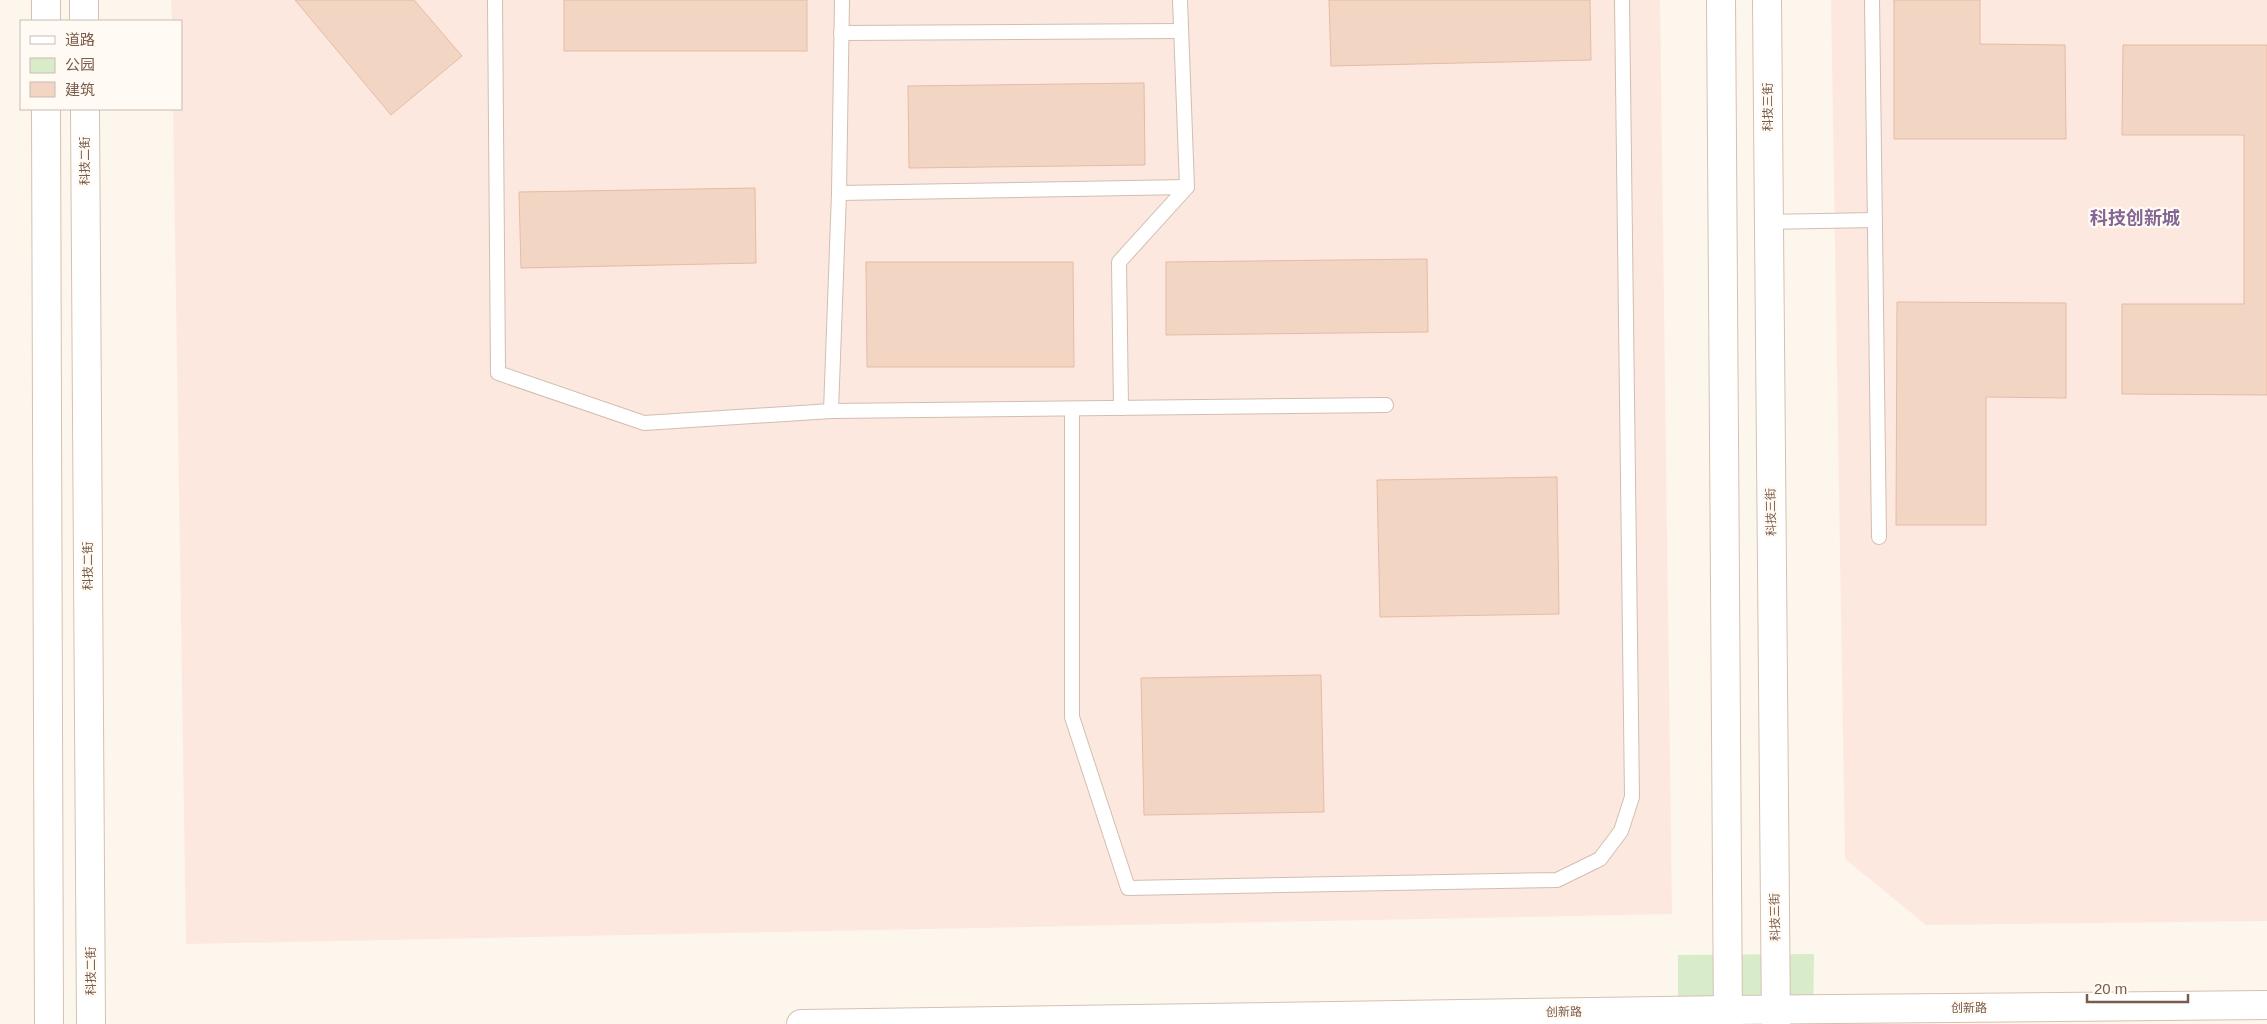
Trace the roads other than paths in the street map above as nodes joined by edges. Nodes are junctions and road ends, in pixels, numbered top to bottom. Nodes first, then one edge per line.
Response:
1 (46, 0) edge
2 (84, 0) edge
3 (495, 0) edge
4 (842, 0) edge
5 (1180, 0) edge
6 (1622, 0) edge
7 (1721, 0) edge
8 (1767, 0) edge
9 (1872, 0) edge
10 (46, 20) edge
11 (84, 20) edge
12 (1180, 31) junction
13 (841, 34) junction
14 (46, 110) edge
15 (84, 110) edge
16 (1187, 188) junction
17 (839, 193) junction
18 (1875, 220) junction
19 (1769, 222) junction
20 (1386, 405) dead end
21 (1122, 408) junction
22 (1072, 409) junction
23 (830, 411) junction
24 (1879, 537) dead end
25 (2267, 1005) edge
26 (1728, 1017) edge
27 (1776, 1017) edge
28 (49, 1024) edge
29 (91, 1024) edge
30 (801, 1024) edge

1 - 10 main road
2 - 11 main road
3 - 23 lane
4 - 13 lane
5 - 12 lane
6 - 22 lane
7 - 26 main road
8 - 19 main road, 科技三街
9 - 18 lane
12 - 13 lane
12 - 16 lane
13 - 17 lane
14 - 28 main road
15 - 29 main road, 科技二街
16 - 17 lane
16 - 21 lane
17 - 23 lane
18 - 19 lane
18 - 24 lane
19 - 27 main road, 科技三街
20 - 21 lane
21 - 22 lane
22 - 23 lane
25 - 27 main road, 创新路
26 - 27 main road, 创新路
26 - 30 main road, 创新路

